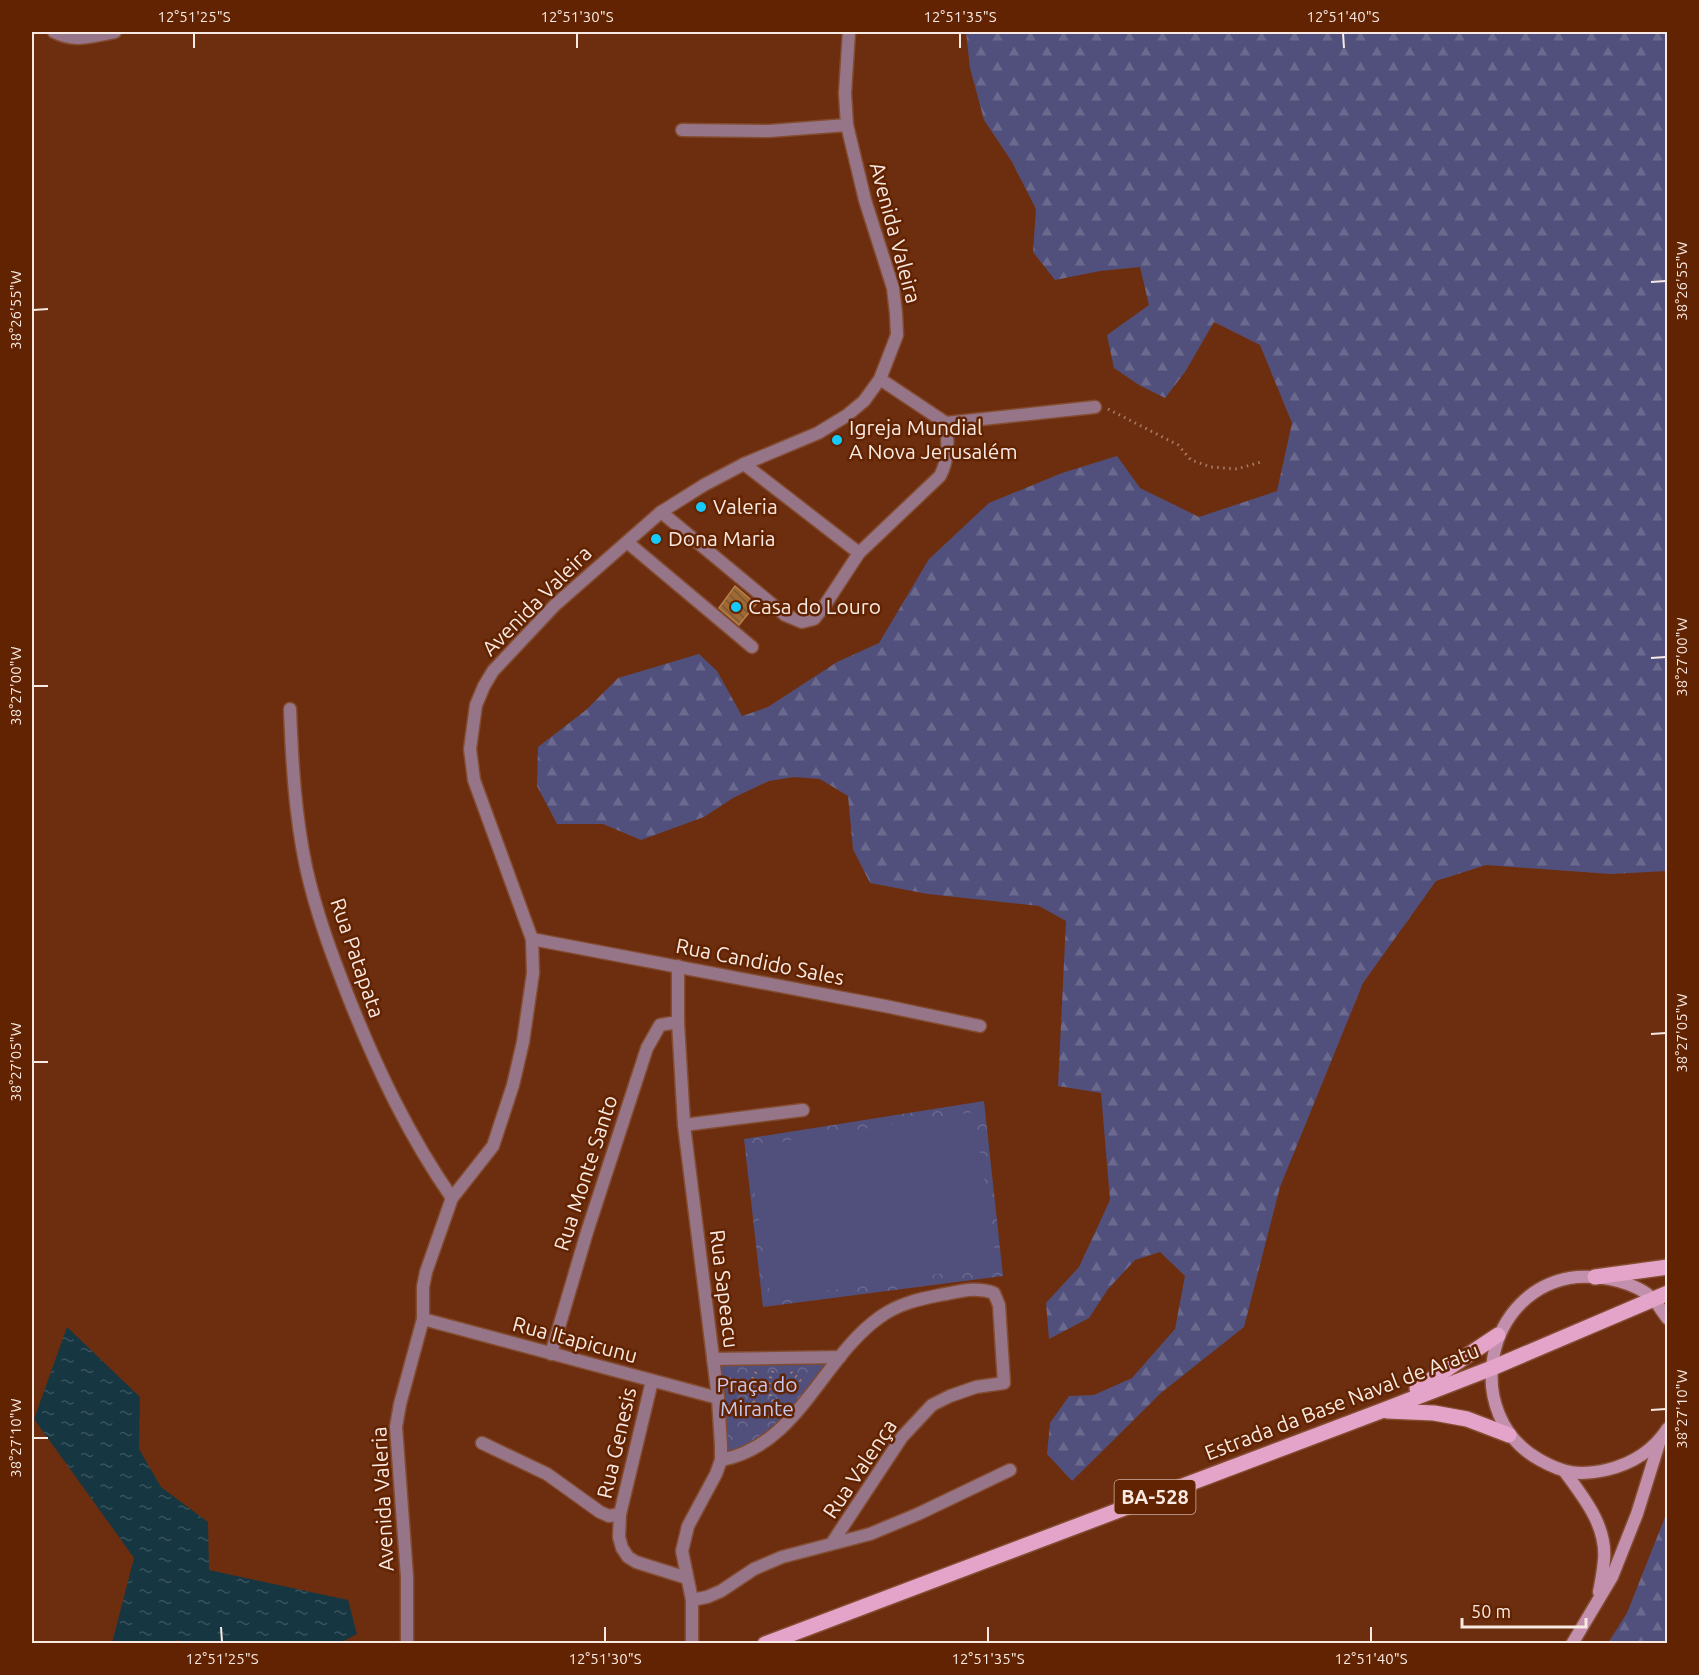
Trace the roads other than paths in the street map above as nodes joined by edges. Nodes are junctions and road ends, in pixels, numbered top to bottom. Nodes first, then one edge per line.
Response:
1 (54, 32) edge
2 (115, 32) edge
3 (849, 32) edge
4 (847, 125) junction
5 (682, 130) dead end
6 (880, 379) junction
7 (1095, 406) road end
8 (946, 423) junction
9 (744, 464) junction
10 (661, 512) junction
11 (627, 542) junction
12 (859, 552) junction
13 (752, 647) dead end
14 (290, 709) dead end
15 (532, 939) junction
16 (678, 966) junction
17 (678, 1022) junction
18 (980, 1026) dead end
19 (803, 1110) dead end
20 (684, 1125) junction
21 (452, 1198) junction
22 (1668, 1267) edge
23 (1595, 1277) junction
24 (1660, 1296) edge
25 (423, 1319) junction
26 (1668, 1319) edge
27 (1498, 1335) junction
28 (551, 1354) junction
29 (840, 1357) junction
30 (713, 1359) junction
31 (1492, 1368) junction
32 (652, 1381) junction
33 (718, 1400) junction
34 (1381, 1411) junction
35 (1668, 1428) edge
36 (1509, 1435) junction
37 (1660, 1439) junction
38 (482, 1443) dead end
39 (721, 1460) junction
40 (1010, 1470) dead end
41 (1565, 1472) junction
42 (620, 1514) junction
43 (832, 1543) junction
44 (687, 1578) junction
45 (1598, 1597) junction
46 (692, 1600) junction
47 (407, 1644) edge
48 (692, 1644) edge
49 (765, 1644) edge
50 (1572, 1644) edge

1 - 2 street
3 - 4 street, Avenida Valeira
4 - 5 street
4 - 6 street, Avenida Valeira
6 - 8 street
6 - 9 street, Avenida Valeira
7 - 8 street
8 - 12 street
9 - 10 street, Avenida Valeira
9 - 12 street
10 - 11 street, Avenida Valeira
10 - 12 street
11 - 13 street
11 - 15 street, Avenida Valeira
14 - 21 street, Rua Patapata
15 - 16 street, Rua Candido Sales
15 - 21 street, Avenida Valeira
16 - 17 street, Rua Sapeacu
16 - 18 street, Rua Candido Sales
17 - 20 street, Rua Sapeacu
17 - 28 street, Rua Monte Santo
19 - 20 street
20 - 30 street, Rua Sapeacu
21 - 25 street, Avenida Valeira
22 - 23 main road
23 - 24 main road
23 - 27 main road
24 - 26 main road
24 - 31 main road, Estrada da Base Naval de Aratu / BA-528
25 - 28 street, Rua Itapicunu
25 - 47 street, Avenida Valeria
27 - 31 main road
27 - 34 main road
28 - 32 street, Rua Itapicunu
29 - 30 street
29 - 39 street
29 - 43 street, Rua Valença
30 - 33 street, Rua Sapeacu
31 - 34 main road, Estrada da Base Naval de Aratu / BA-528
31 - 36 main road
32 - 33 street, Rua Itapicunu
32 - 42 street, Rua Genesis
33 - 39 street, Rua Sapeacu
34 - 36 main road
34 - 49 main road, Estrada da Base Naval de Aratu / BA-528
35 - 37 main road
36 - 41 main road
37 - 41 main road
37 - 45 main road
38 - 42 street
39 - 44 street, Rua Sapeacu
40 - 43 street, Rua Valença
41 - 45 main road
42 - 44 street, Rua Genesis
43 - 46 street, Rua Valença
44 - 46 street, Rua Sapeacu
45 - 50 main road
46 - 48 street, Rua Sapeacu

